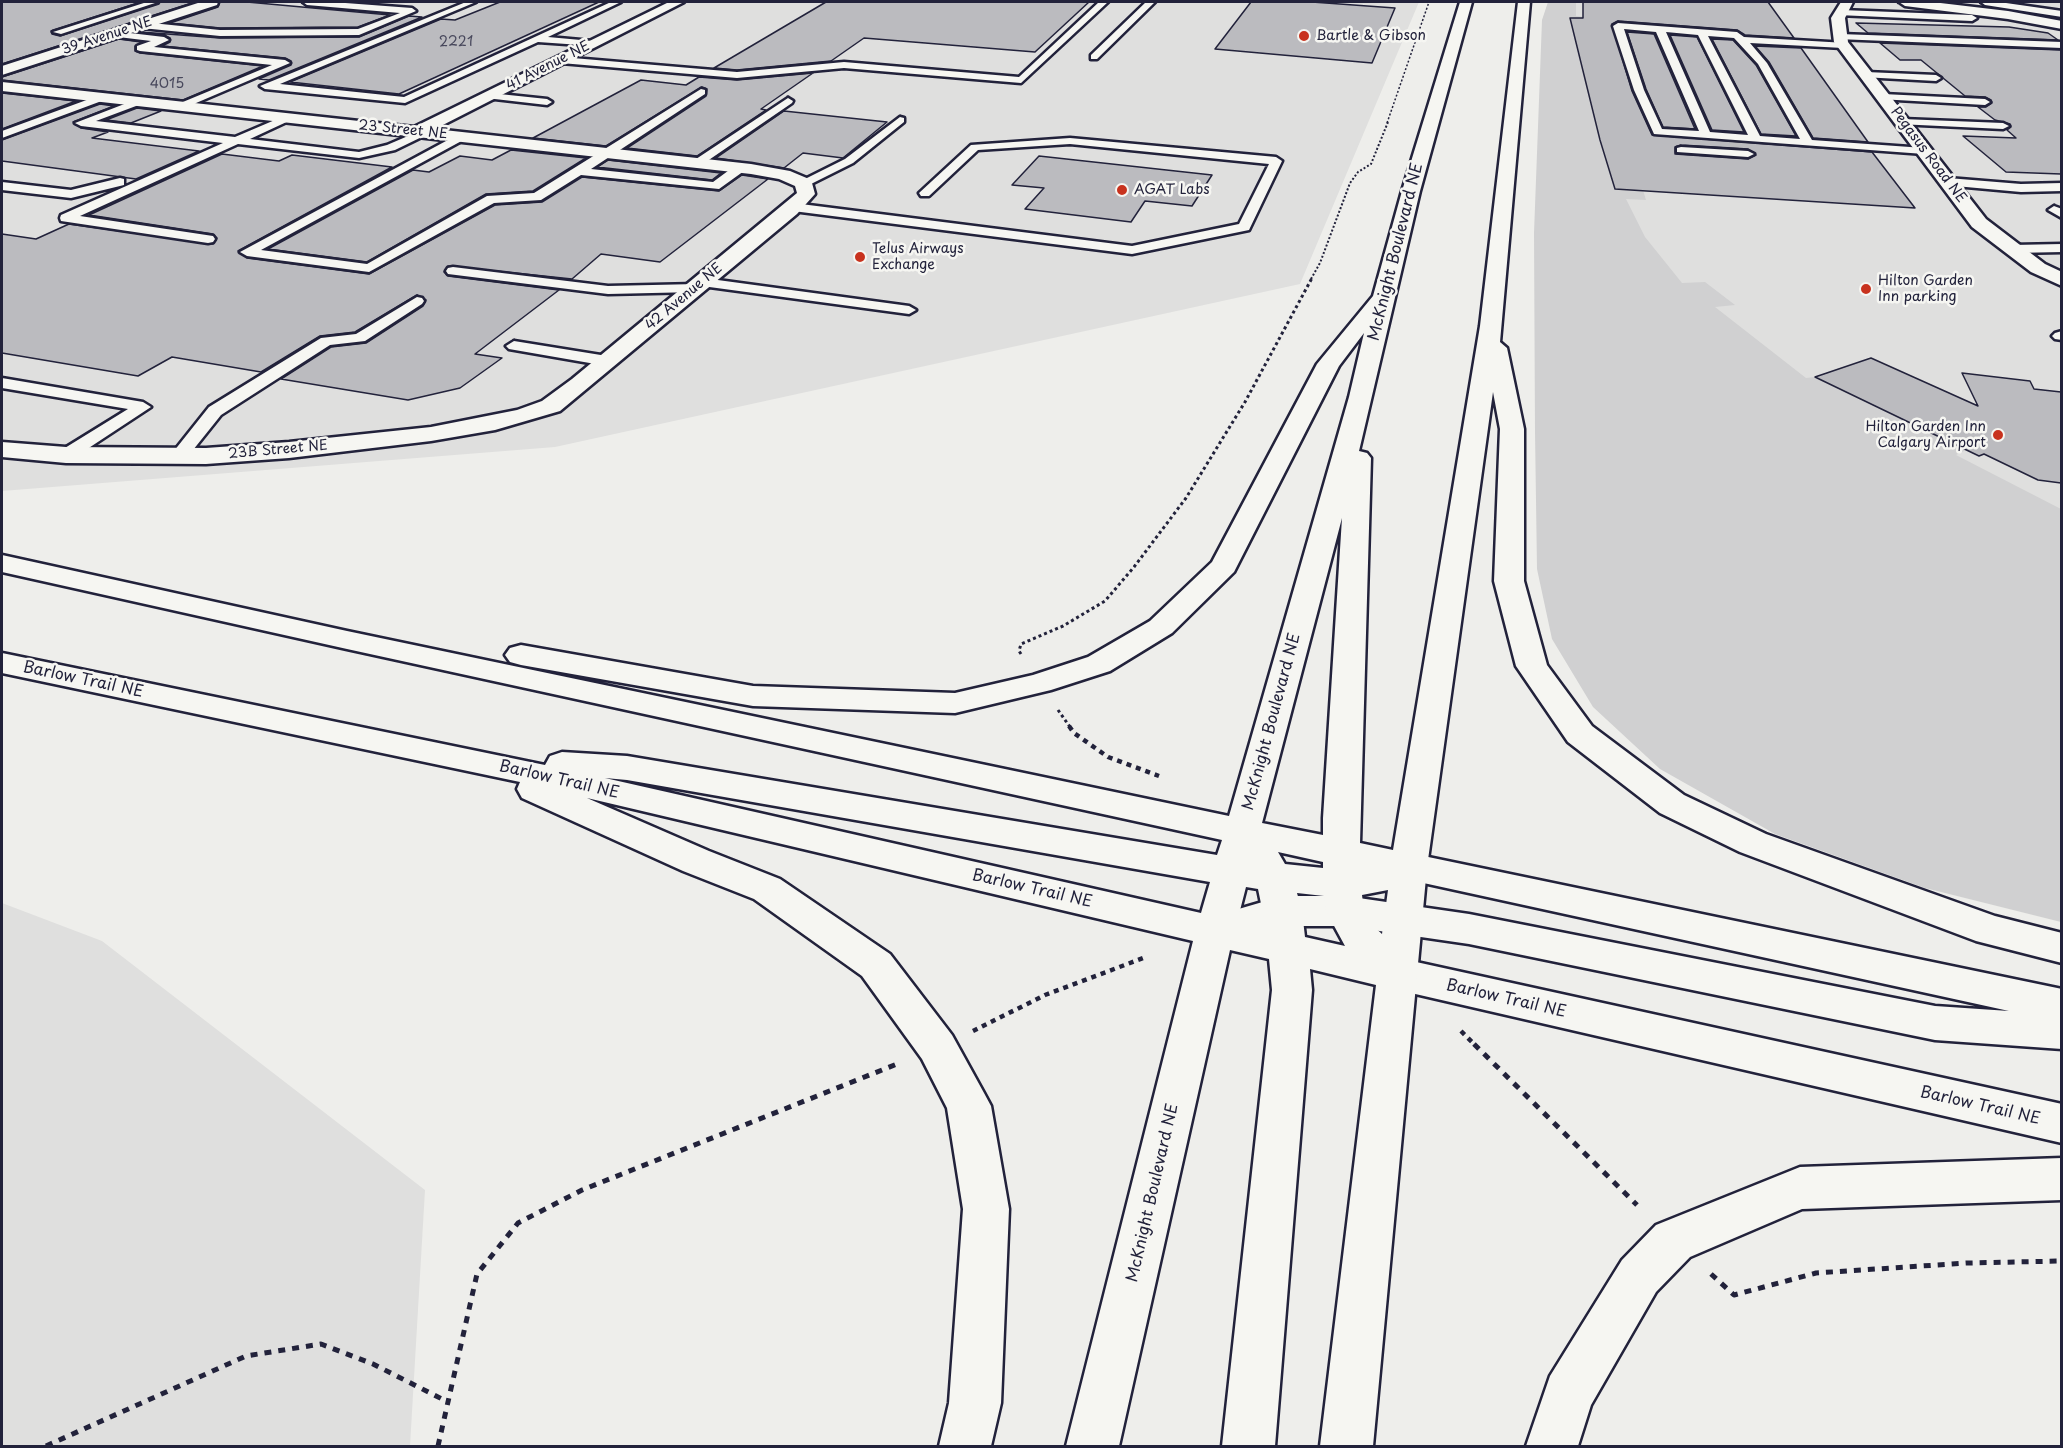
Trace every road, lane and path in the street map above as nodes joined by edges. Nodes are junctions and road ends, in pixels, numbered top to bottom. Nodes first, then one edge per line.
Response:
1 (154, 2) edge
2 (212, 2) edge
3 (307, 2) edge
4 (472, 2) edge
5 (616, 2) edge
6 (678, 2) edge
7 (1104, 2) edge
8 (1151, 2) edge
9 (1429, 2) edge
10 (1466, 2) edge
11 (1524, 2) edge
12 (1905, 2) edge
13 (1985, 2) edge
14 (1942, 4) edge
15 (1844, 7) edge
16 (2061, 14) edge
17 (1972, 18) dead end
18 (142, 25) junction
19 (2061, 25) edge
20 (1659, 28) junction
21 (1701, 31) junction
22 (58, 32) dead end
23 (113, 34) junction
24 (536, 39) junction
25 (1742, 40) junction
26 (1842, 41) junction
27 (592, 44) junction
28 (2061, 45) edge
29 (2029, 54) dead end
30 (2061, 54) edge
31 (1094, 57) dead end
32 (561, 60) junction
33 (2, 71) edge
34 (1866, 75) junction
35 (1936, 78) dead end
36 (2, 86) edge
37 (265, 86) junction
38 (253, 91) dead end
39 (701, 92) dead end
40 (490, 96) junction
41 (103, 97) junction
42 (1883, 97) junction
43 (231, 100) dead end
44 (140, 101) junction
45 (788, 101) dead end
46 (547, 102) dead end
47 (1985, 102) dead end
48 (182, 106) junction
49 (209, 109) junction
50 (289, 117) junction
51 (900, 120) dead end
52 (1902, 122) junction
53 (2003, 126) dead end
54 (422, 131) junction
55 (2, 135) edge
56 (1706, 135) junction
57 (463, 136) junction
58 (1756, 139) junction
59 (238, 141) junction
60 (1809, 144) junction
61 (1681, 150) dead end
62 (610, 153) junction
63 (1762, 155) dead end
64 (1928, 160) junction
65 (696, 163) junction
66 (183, 165) junction
67 (740, 168) junction
68 (579, 171) junction
69 (1948, 182) junction
70 (803, 183) junction
71 (2, 186) edge
72 (2061, 188) edge
73 (925, 193) dead end
74 (793, 207) junction
75 (208, 238) dead end
76 (2061, 248) edge
77 (2013, 249) junction
78 (453, 271) dead end
79 (2061, 280) edge
80 (699, 285) junction
81 (1384, 295) junction
82 (417, 302) dead end
83 (909, 310) dead end
84 (1491, 326) junction
85 (514, 346) dead end
86 (608, 361) junction
87 (2, 383) edge
88 (1361, 397) junction
89 (551, 406) joint
90 (2, 450) edge
91 (66, 455) junction
92 (179, 456) junction
93 (2, 563) edge
94 (347, 640) junction
95 (1025, 660) dead end
96 (2, 663) edge
97 (1055, 706) dead end
98 (460, 757) junction
99 (1165, 778) dead end
100 (1242, 831) junction
101 (1409, 867) junction
102 (1231, 871) junction
103 (1343, 882) junction
104 (1281, 912) junction
105 (1403, 919) junction
106 (1215, 932) junction
107 (2061, 948) edge
108 (1146, 957) dead end
109 (1398, 974) junction
110 (2061, 1006) edge
111 (1461, 1031) dead end
112 (2061, 1032) edge
113 (966, 1035) dead end
114 (897, 1064) dead end
115 (2061, 1124) edge
116 (2061, 1179) edge
117 (1637, 1205) dead end
118 (2061, 1261) edge
119 (1711, 1274) dead end
120 (448, 1402) junction
121 (46, 1446) edge
122 (438, 1446) edge
123 (965, 1446) edge
124 (1092, 1446) edge
125 (1249, 1446) edge
126 (1347, 1446) edge
127 (1552, 1446) edge

1 - 22 lane
2 - 18 main road, 39 Avenue NE
3 - 18 lane
4 - 37 lane
5 - 24 lane
6 - 27 main road, 41 Avenue NE
7 - 32 lane
8 - 31 lane
9 - 95 path
10 - 81 main road, McKnight Boulevard NE
11 - 84 main road
12 - 14 main road
13 - 16 lane
14 - 19 main road
15 - 17 lane
15 - 26 main road
18 - 23 main road, 39 Avenue NE
20 - 21 lane
20 - 56 lane
20 - 56 lane
21 - 25 lane
21 - 58 lane
23 - 33 main road, 39 Avenue NE
23 - 48 lane
24 - 27 lane
24 - 37 lane
25 - 26 lane
25 - 60 lane
26 - 28 lane
26 - 34 main road, Pegasus Road NE
27 - 32 main road, 41 Avenue NE
29 - 30 lane
32 - 40 main road, 41 Avenue NE
34 - 35 lane
34 - 42 main road, Pegasus Road NE
36 - 41 main road, 23 Street NE
37 - 38 lane
39 - 62 lane
40 - 46 lane
40 - 54 main road, 41 Avenue NE
41 - 44 main road, 23 Street NE
41 - 55 lane
42 - 47 lane
42 - 52 main road, Pegasus Road NE
43 - 49 lane
44 - 48 main road, 23 Street NE
44 - 59 lane
45 - 65 lane
48 - 49 main road, 23 Street NE
49 - 50 main road, 23 Street NE
50 - 54 main road, 23 Street NE
50 - 59 lane
51 - 70 lane
52 - 53 lane
52 - 64 main road, Pegasus Road NE
54 - 57 main road, 23 Street NE
54 - 59 lane
56 - 58 lane
57 - 62 main road, 23 Street NE
57 - 68 lane
58 - 60 lane
59 - 66 lane
60 - 64 lane
61 - 63 lane
62 - 65 main road, 23 Street NE
62 - 68 lane
64 - 69 main road, Pegasus Road NE
65 - 67 main road, 23 Street NE
66 - 71 lane
66 - 75 lane
67 - 68 lane
67 - 70 main road, 23 Street NE
69 - 72 lane
69 - 77 main road, Pegasus Road NE
70 - 74 main road, 42 Avenue NE
73 - 74 lane
74 - 80 main road, 42 Avenue NE
76 - 77 lane
77 - 79 main road, Pegasus Road NE
78 - 80 lane
80 - 83 lane
80 - 86 main road, 42 Avenue NE
81 - 88 main road, McKnight Boulevard NE
81 - 94 main road
82 - 92 lane
84 - 101 main road
84 - 107 main road
85 - 86 lane
86 - 89 main road, 42 Avenue NE
87 - 91 lane
88 - 100 main road, McKnight Boulevard NE
88 - 103 main road
89 - 92 main road, 23B Street NE
90 - 91 main road, 23B Street NE
91 - 92 main road, 23B Street NE
93 - 94 main road
94 - 100 main road
96 - 98 main road, Barlow Trail NE
97 - 99 path
98 - 102 main road
98 - 106 main road, Barlow Trail NE
98 - 123 main road
100 - 102 main road, McKnight Boulevard NE
100 - 103 main road
100 - 104 main road
101 - 103 main road
101 - 105 main road
101 - 110 main road
102 - 104 main road
102 - 106 main road, McKnight Boulevard NE
103 - 104 main road
103 - 105 main road
103 - 109 main road
104 - 106 main road, Barlow Trail NE
104 - 109 main road, Barlow Trail NE
104 - 125 main road
105 - 109 main road
105 - 112 main road
106 - 124 main road, McKnight Boulevard NE
108 - 113 path
109 - 115 main road, Barlow Trail NE
109 - 126 main road
111 - 117 path
114 - 120 path
116 - 127 main road
118 - 119 path
120 - 121 path
120 - 122 path

